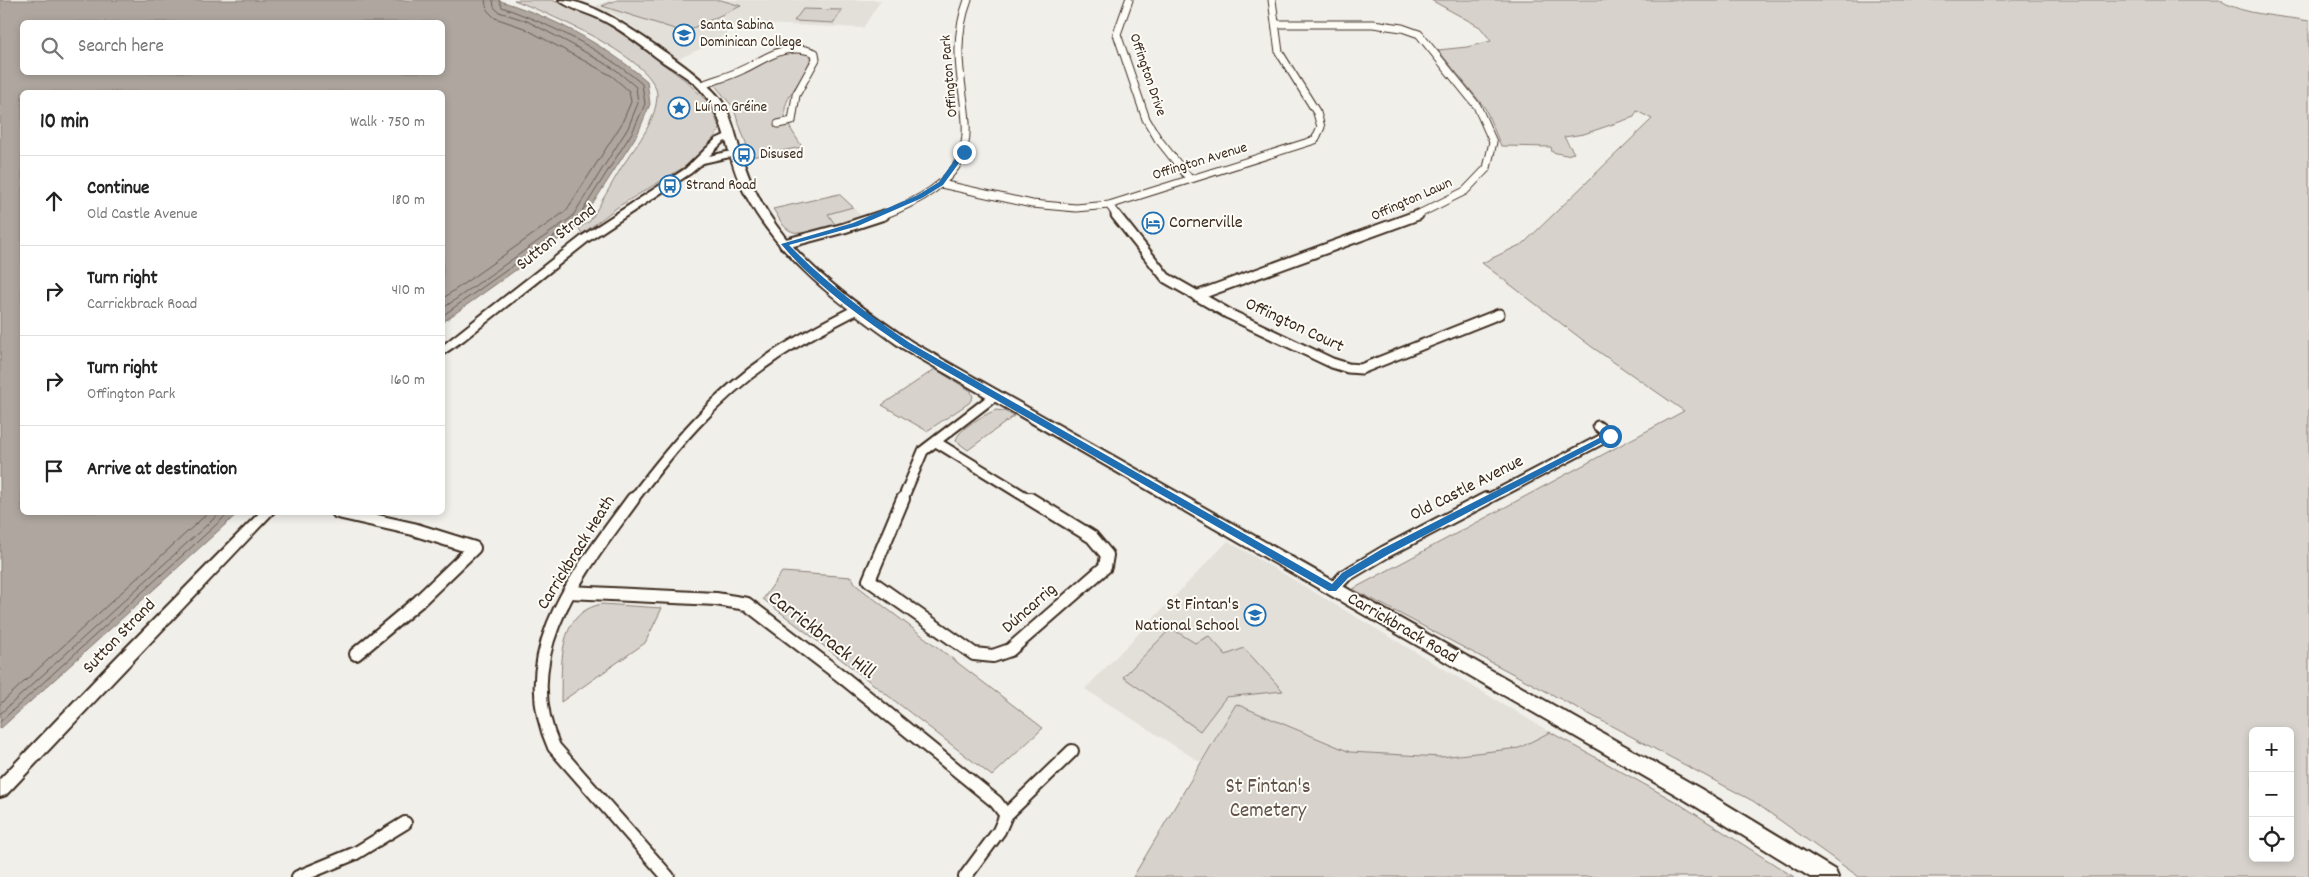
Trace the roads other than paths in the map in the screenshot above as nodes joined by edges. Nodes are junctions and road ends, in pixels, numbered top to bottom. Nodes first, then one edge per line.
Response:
1 (564, 0) edge
2 (968, 0) edge
3 (1129, 0) edge
4 (1272, 0) edge
5 (1276, 24) junction
6 (702, 85) junction
7 (778, 124) dead end
8 (731, 135) junction
9 (736, 153) junction
10 (701, 161) junction
11 (1189, 178) junction
12 (941, 184) junction
13 (1109, 205) junction
14 (784, 244) junction
15 (1196, 296) junction
16 (856, 310) junction
17 (1499, 314) dead end
18 (445, 350) edge
19 (996, 396) junction
20 (1598, 426) dead end
21 (936, 442) junction
22 (265, 515) edge
23 (351, 515) edge
24 (1333, 589) junction
25 (569, 592) junction
26 (356, 654) dead end
27 (1072, 752) dead end
28 (0, 790) edge
29 (1006, 816) junction
30 (405, 823) dead end
31 (298, 877) edge
32 (668, 877) edge
33 (965, 877) edge
34 (1828, 877) edge

1 - 6 main road, Carrickbrack Road
2 - 12 street, Offington Park
3 - 11 street, Offington Drive
4 - 5 street, Offington Avenue
5 - 11 street, Offington Avenue
5 - 15 street, Offington Lawn
6 - 7 street
6 - 8 main road, Carrickbrack Road
8 - 9 main road, Carrickbrack Road
8 - 10 street, Sutton Strand
9 - 10 street, Sutton Strand
9 - 14 main road, Carrickbrack Road
10 - 18 street, Sutton Strand
11 - 13 street, Offington Avenue
12 - 13 street, Offington Avenue
12 - 14 street, Offington Park
13 - 15 street, Offington Court
14 - 16 main road, Carrickbrack Road
15 - 17 street, Offington Court
16 - 19 main road, Carrickbrack Road
16 - 25 street, Carrickbrack Heath
19 - 21 street, Dúncarrig
19 - 24 main road, Carrickbrack Road
20 - 24 street, Old Castle Avenue
21 - 21 street, Dúncarrig
22 - 28 street, Sutton Strand
23 - 26 street
24 - 34 main road, Carrickbrack Road
25 - 29 street, Carrickbrack Hill
25 - 32 street, Carrickbrack Heath
27 - 29 street
29 - 33 street
30 - 31 street

